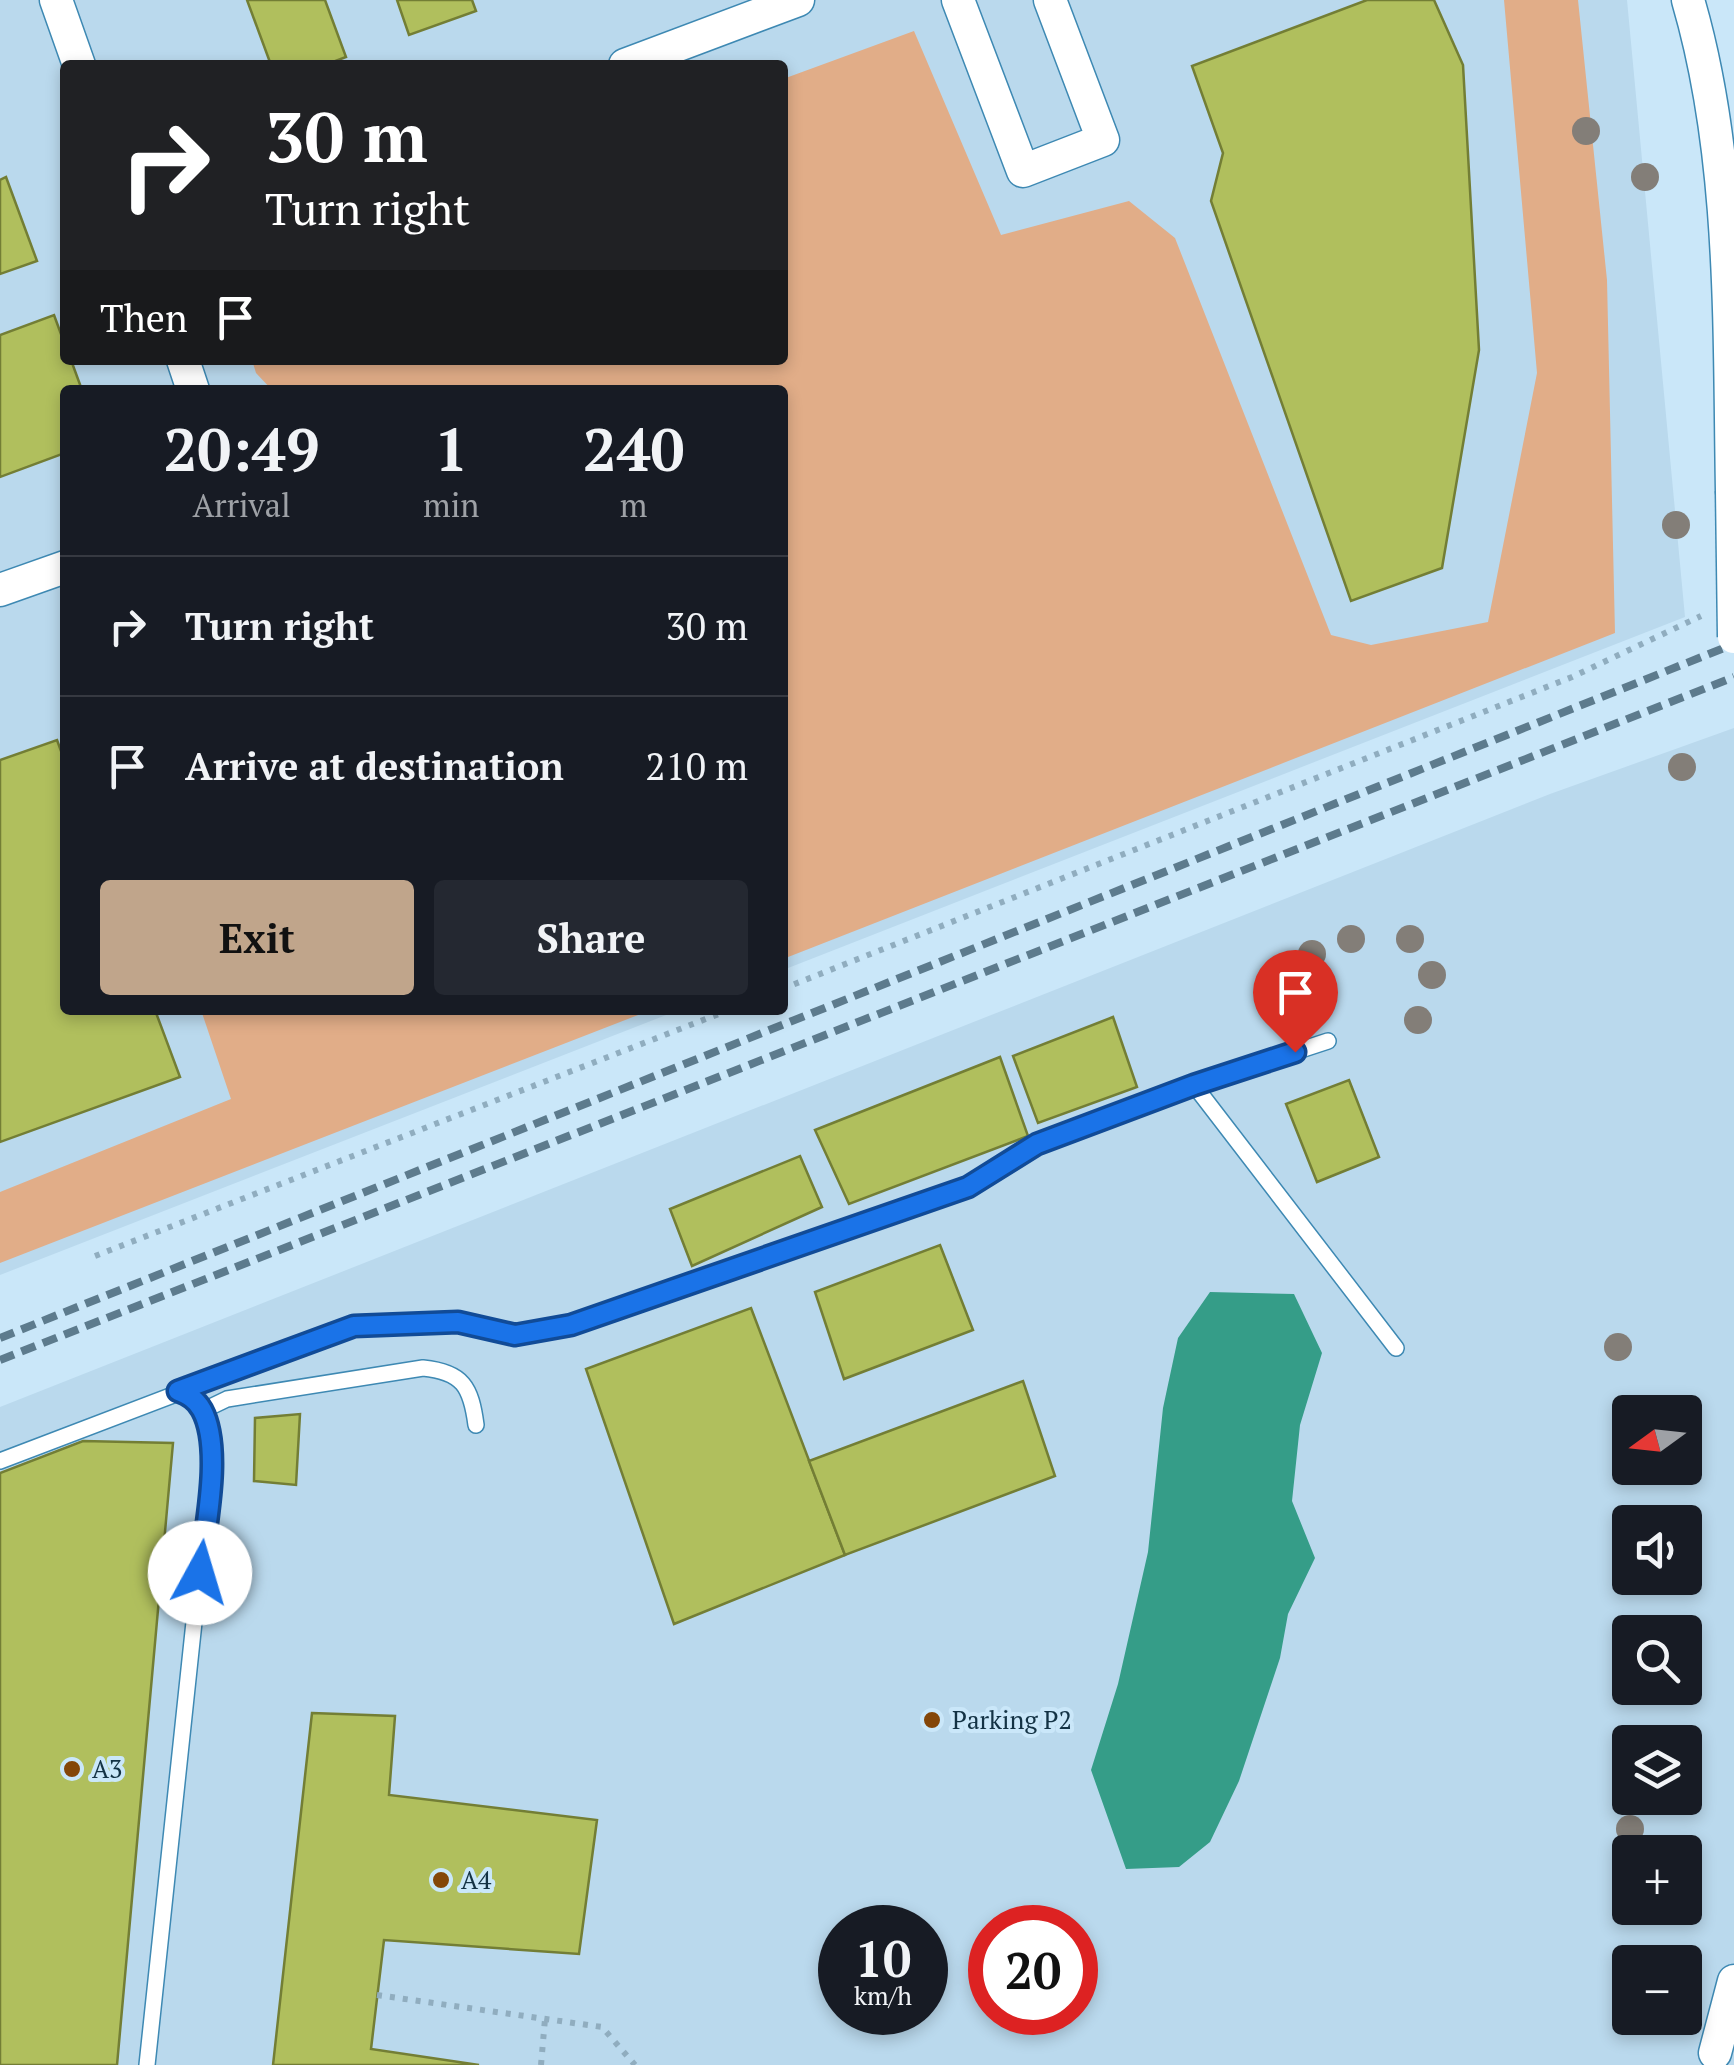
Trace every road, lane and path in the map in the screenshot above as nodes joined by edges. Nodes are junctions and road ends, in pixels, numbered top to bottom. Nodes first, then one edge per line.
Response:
1 (56, 0) edge
2 (798, 0) edge
3 (958, 0) edge
4 (1050, 0) edge
5 (1688, 0) edge
6 (77, 60) edge
7 (638, 60) edge
8 (1732, 492) edge
9 (60, 569) edge
10 (0, 590) edge
11 (1716, 609) dead end
12 (1734, 638) edge
13 (788, 987) edge
14 (716, 1015) edge
15 (1328, 1041) dead end
16 (1194, 1085) junction
17 (94, 1256) dead end
18 (1396, 1348) dead end
19 (178, 1391) junction
20 (202, 1411) junction
21 (476, 1425) dead end
22 (0, 1461) edge
23 (1734, 1981) edge
24 (377, 1995) dead end
25 (546, 2019) junction
26 (1715, 2055) edge
27 (147, 2065) edge
28 (540, 2065) edge
29 (635, 2065) edge

1 - 6 street
2 - 7 street
3 - 4 street
5 - 8 street
8 - 12 street, bridge
9 - 10 street
11 - 13 path
14 - 17 path
15 - 16 lane
16 - 18 lane
16 - 19 lane
19 - 20 lane
19 - 22 lane
20 - 21 lane
20 - 27 lane
23 - 26 street
24 - 25 path
25 - 28 path
25 - 29 path

